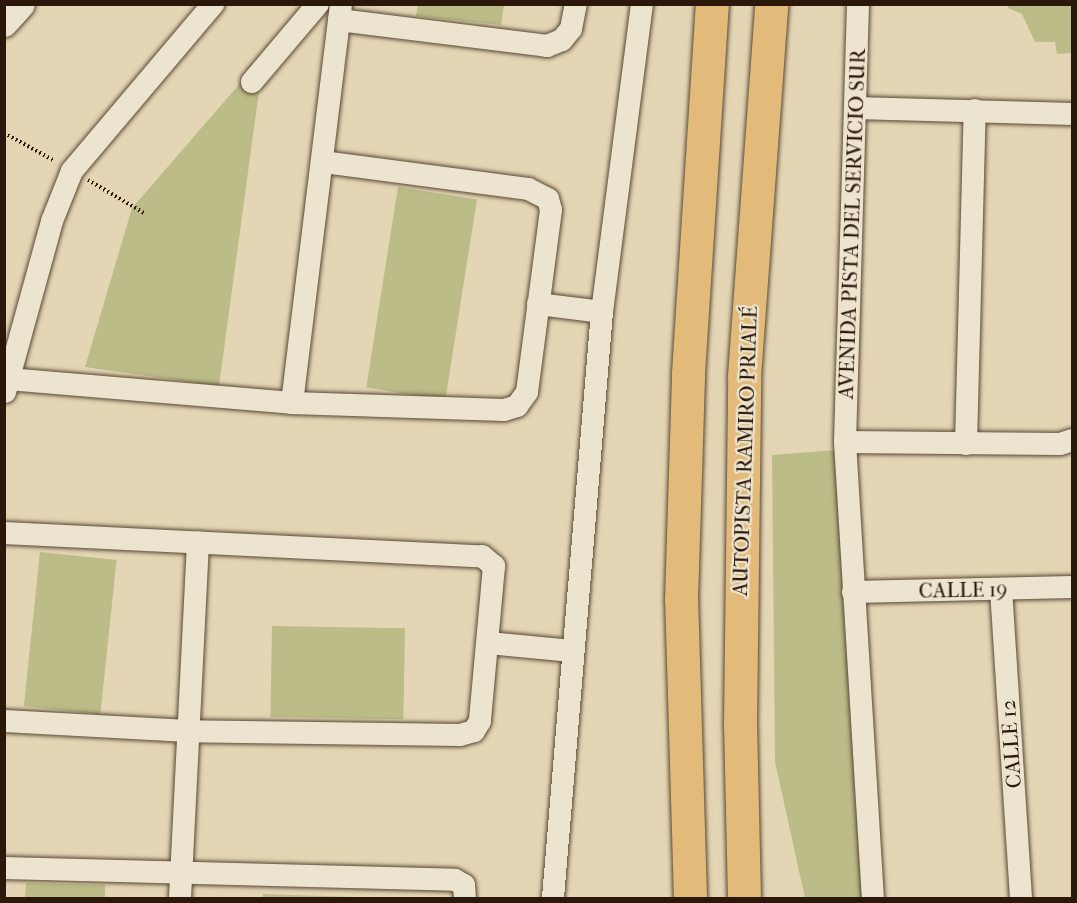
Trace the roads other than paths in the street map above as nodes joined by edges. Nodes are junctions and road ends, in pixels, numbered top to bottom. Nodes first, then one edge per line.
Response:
1 (21, 4) edge
2 (213, 4) edge
3 (318, 4) edge
4 (576, 4) edge
5 (642, 4) edge
6 (712, 4) edge
7 (771, 4) edge
8 (858, 4) edge
9 (340, 12) edge
10 (4, 23) edge
11 (252, 82) dead end
12 (857, 108) junction
13 (975, 110) junction
14 (1072, 114) edge
15 (324, 162) junction
16 (538, 304) junction
17 (602, 312) junction
18 (6, 386) edge
19 (292, 403) junction
20 (1072, 440) edge
21 (845, 442) junction
22 (966, 444) junction
23 (4, 533) edge
24 (198, 542) junction
25 (1072, 587) edge
26 (1001, 589) junction
27 (853, 592) junction
28 (489, 643) junction
29 (572, 651) junction
30 (4, 721) edge
31 (188, 731) junction
32 (4, 868) edge
33 (181, 875) junction
34 (180, 898) edge
35 (465, 898) edge
36 (554, 898) edge
37 (690, 898) edge
38 (744, 898) edge
39 (873, 898) edge
40 (1022, 898) edge

1 - 10 street
2 - 18 street
3 - 11 street
4 - 9 street
5 - 17 street
6 - 37 highway
7 - 38 highway, AUTOPISTA RAMIRO PRIALÉ
8 - 12 street, AVENIDA PISTA DEL SERVICIO SUR
9 - 15 street
12 - 13 street
12 - 21 street, AVENIDA PISTA DEL SERVICIO SUR
13 - 14 street
13 - 22 street
15 - 16 street
15 - 19 street
16 - 17 street
16 - 19 street
17 - 29 street
18 - 19 street
20 - 22 street
21 - 22 street
21 - 27 street, AVENIDA PISTA DEL SERVICIO SUR
23 - 24 street
24 - 28 street
24 - 31 street
25 - 26 street, CALLE 19
26 - 27 street, CALLE 19
26 - 40 street, CALLE 12
27 - 39 street, AVENIDA PISTA DEL SERVICIO SUR
28 - 29 street
28 - 31 street
29 - 36 street
30 - 31 street
31 - 33 street
32 - 33 street
33 - 34 street
33 - 35 street

